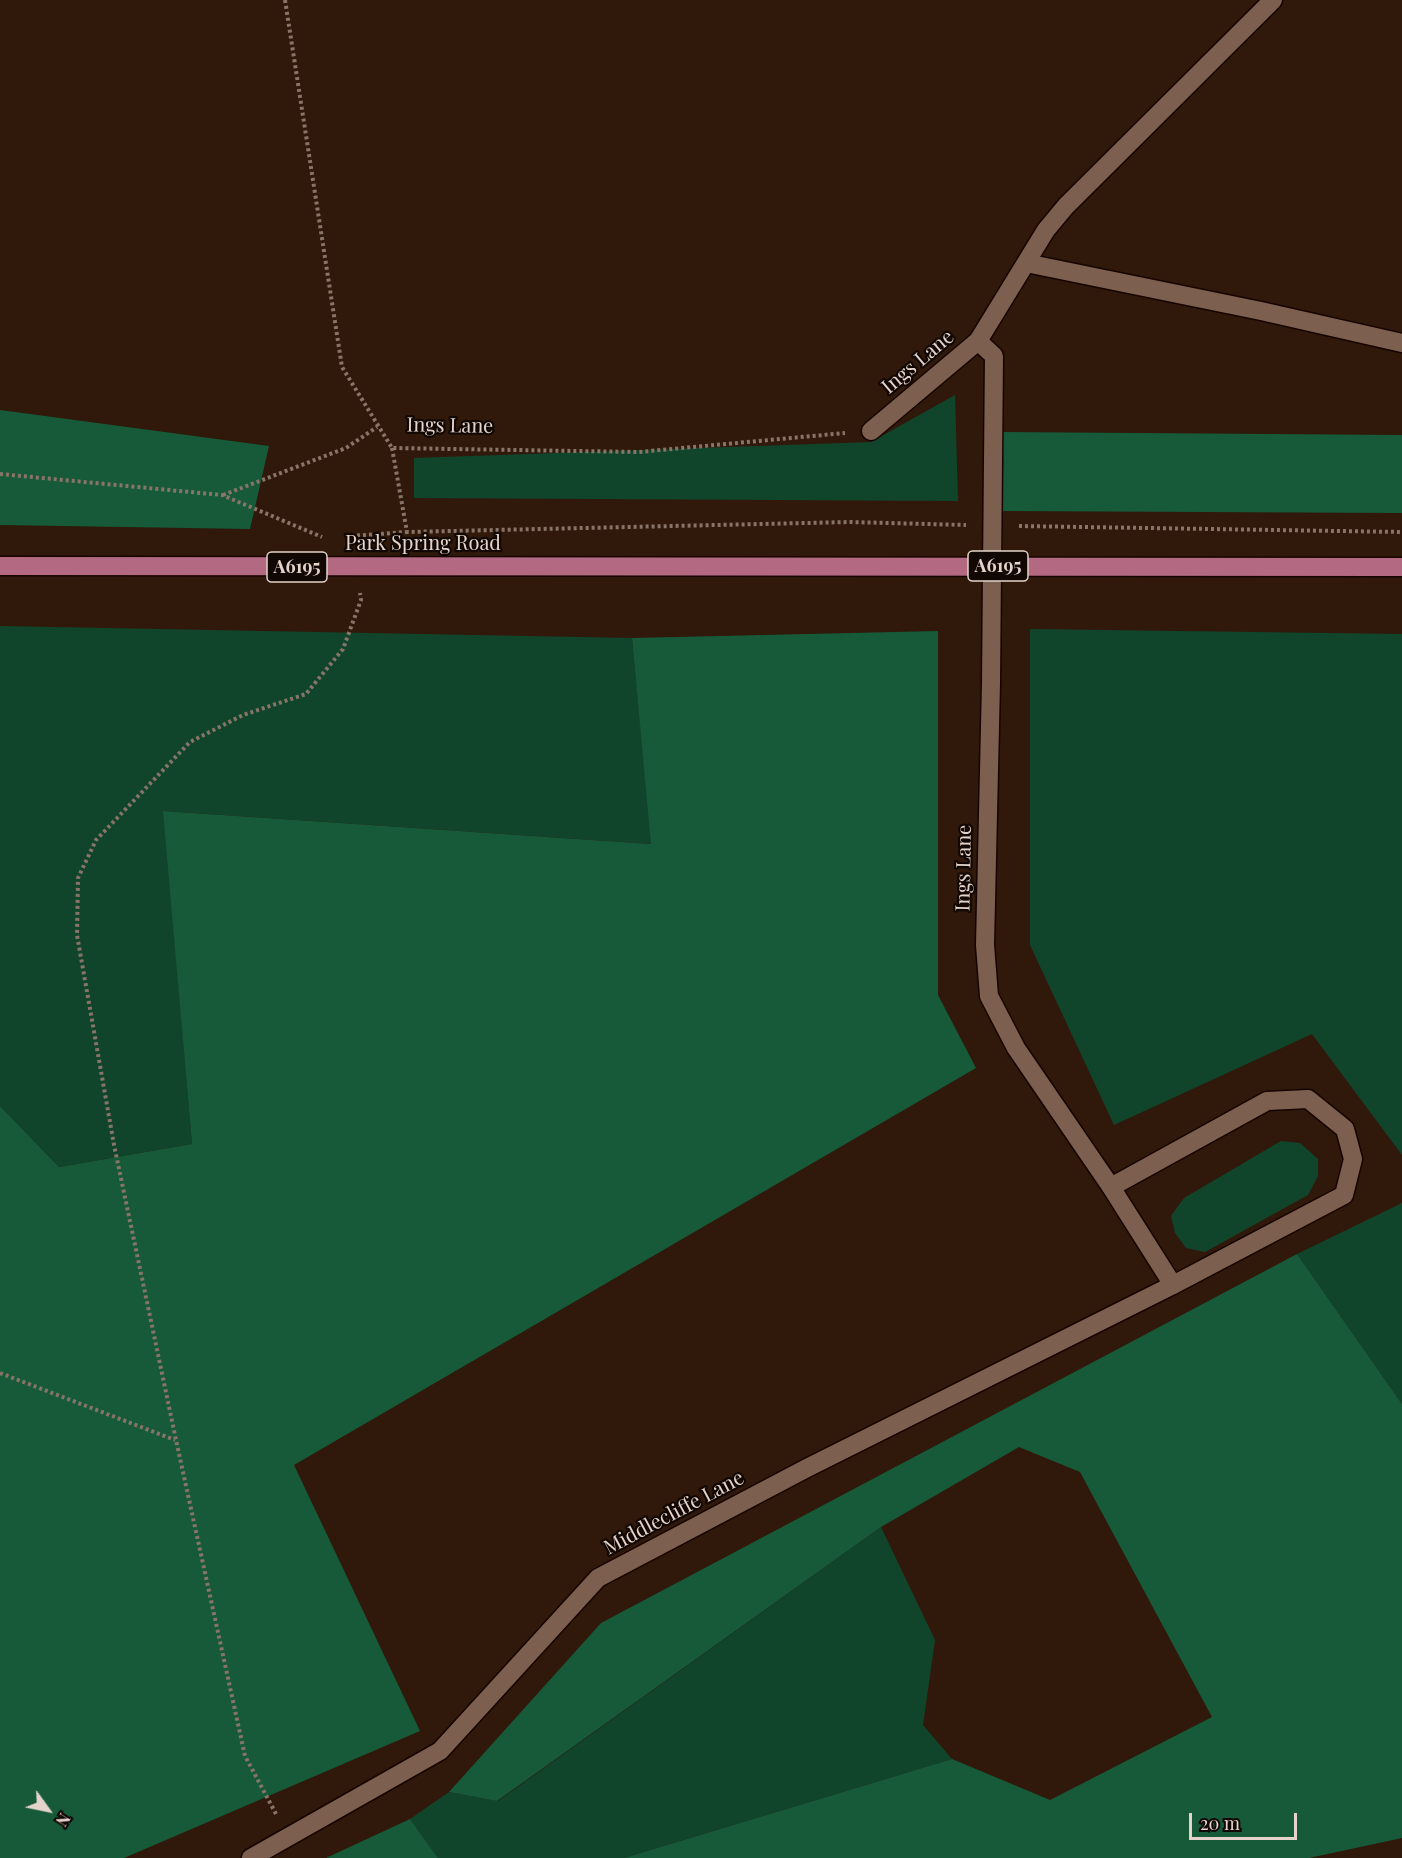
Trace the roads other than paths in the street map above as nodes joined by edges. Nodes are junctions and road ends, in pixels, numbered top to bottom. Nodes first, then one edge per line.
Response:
1 (1273, 0) edge
2 (1026, 263) junction
3 (978, 341) junction
4 (1402, 343) edge
5 (872, 431) road end
6 (0, 566) edge
7 (1402, 567) edge
8 (1111, 1187) junction
9 (1173, 1285) junction
10 (250, 1858) edge

1 - 2 street
2 - 3 street
2 - 4 street
3 - 5 street, Ings Lane
3 - 8 street, Ings Lane, bridge
6 - 7 main road, Park Spring Road / A6195
8 - 9 street, Ings Lane
8 - 9 street, Middlecliffe Lane
9 - 10 street, Middlecliffe Lane

